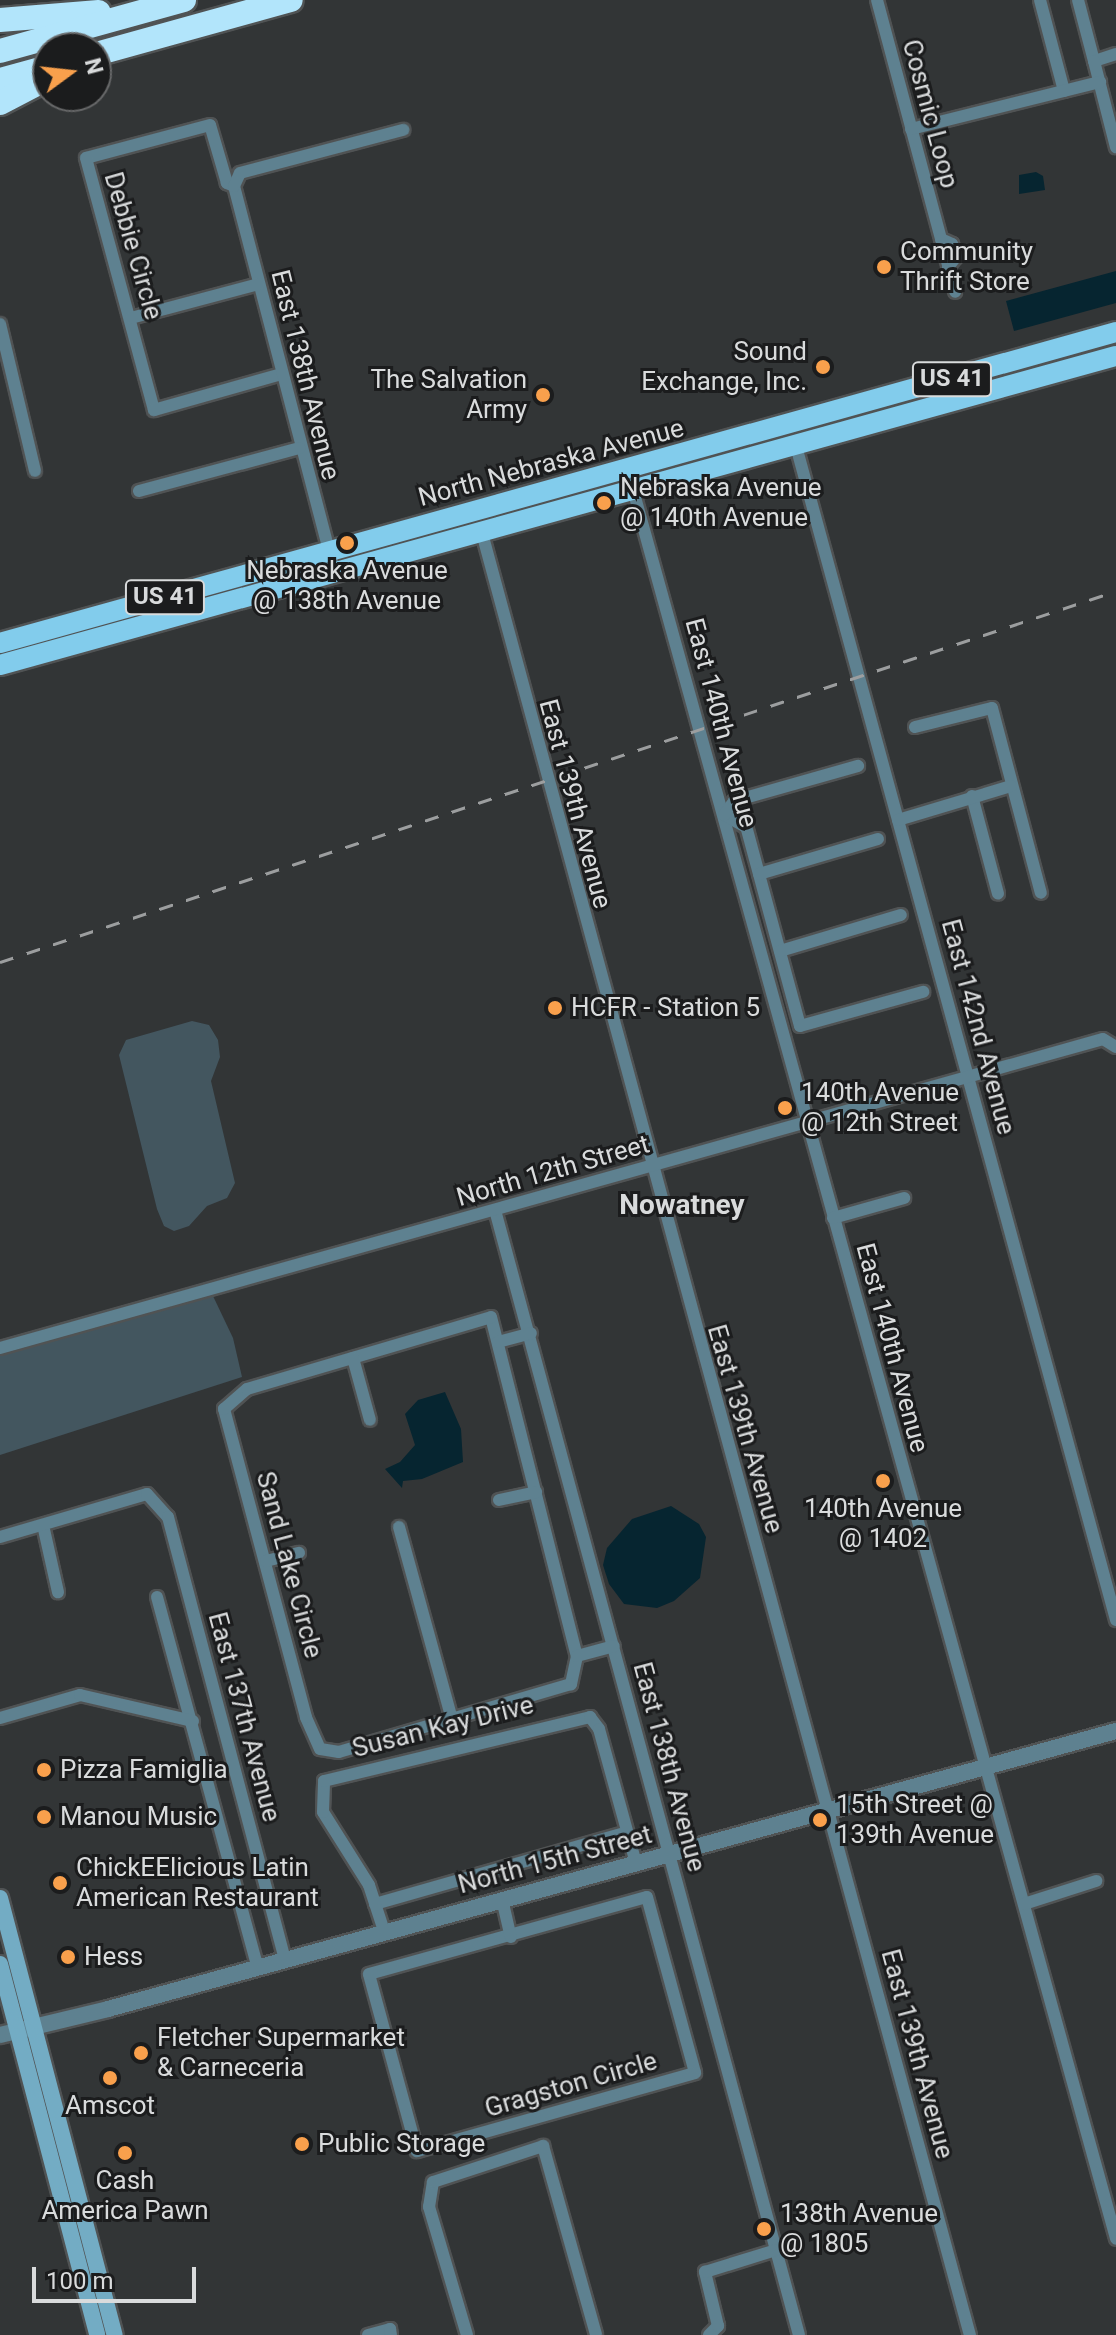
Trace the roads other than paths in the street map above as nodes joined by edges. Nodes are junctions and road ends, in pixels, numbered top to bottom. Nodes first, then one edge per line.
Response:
1 (184, 0) edge
2 (291, 0) edge
3 (877, 0) edge
4 (1040, 0) edge
5 (1078, 0) edge
6 (158, 7) junction
7 (0, 20) edge
8 (112, 50) edge
9 (0, 51) edge
10 (1116, 54) edge
11 (1094, 61) junction
12 (32, 71) edge
13 (0, 80) edge
14 (1100, 82) junction
15 (32, 86) edge
16 (1064, 91) junction
17 (0, 103) edge
18 (911, 129) junction
19 (403, 130) dead end
20 (1116, 147) edge
21 (234, 186) junction
22 (259, 284) junction
23 (955, 292) dead end
24 (131, 318) junction
25 (0, 324) edge
26 (1116, 332) edge
27 (1116, 356) edge
28 (281, 374) junction
29 (772, 429) junction
30 (796, 446) junction
31 (299, 448) junction
32 (35, 471) dead end
33 (618, 471) junction
34 (139, 491) dead end
35 (623, 494) junction
36 (482, 533) junction
37 (329, 551) junction
38 (255, 572) junction
39 (335, 573) junction
40 (91, 617) junction
41 (130, 630) junction
42 (0, 643) edge
43 (0, 664) edge
44 (915, 727) dead end
45 (858, 766) dead end
46 (1011, 786) junction
47 (972, 796) junction
48 (739, 800) junction
49 (724, 815) junction
50 (898, 820) junction
51 (746, 827) junction
52 (878, 839) dead end
53 (759, 874) junction
54 (1041, 893) dead end
55 (998, 894) dead end
56 (901, 915) dead end
57 (780, 951) junction
58 (923, 992) dead end
59 (1116, 1047) edge
60 (968, 1076) junction
61 (806, 1120) junction
62 (649, 1167) junction
63 (904, 1198) dead end
64 (495, 1210) junction
65 (833, 1218) junction
66 (531, 1333) junction
67 (498, 1342) junction
68 (0, 1348) edge
69 (353, 1358) junction
70 (370, 1420) dead end
71 (536, 1492) junction
72 (499, 1500) dead end
73 (43, 1525) junction
74 (399, 1527) dead end
75 (0, 1537) edge
76 (299, 1553) dead end
77 (266, 1561) junction
78 (58, 1592) dead end
79 (157, 1597) dead end
80 (1116, 1620) edge
81 (614, 1646) junction
82 (577, 1656) junction
83 (0, 1718) edge
84 (452, 1720) junction
85 (193, 1721) junction
86 (1116, 1731) edge
87 (985, 1767) junction
88 (828, 1810) junction
89 (627, 1832) junction
90 (668, 1854) junction
91 (636, 1863) junction
92 (1096, 1881) dead end
93 (0, 1898) edge
94 (502, 1899) junction
95 (375, 1904) junction
96 (1024, 1904) junction
97 (384, 1931) junction
98 (511, 1937) junction
99 (285, 1959) junction
100 (0, 1964) edge
101 (257, 1966) junction
102 (12, 2033) edge
103 (1116, 2239) edge
104 (776, 2250) junction
105 (106, 2333) edge
106 (368, 2335) edge
107 (391, 2335) edge
108 (467, 2335) edge
109 (596, 2335) edge
110 (709, 2335) edge
111 (799, 2335) edge
112 (970, 2335) edge

1 - 6 highway
2 - 8 highway
3 - 18 street, Cosmic Loop
4 - 16 street
5 - 11 street
6 - 7 highway
6 - 9 highway
10 - 11 street
11 - 14 street
12 - 13 highway
14 - 16 street
14 - 20 street
15 - 17 highway
16 - 18 street
18 - 23 street, Cosmic Loop
19 - 21 street
21 - 22 street, East 138th Avenue
21 - 24 street, Debbie Circle
22 - 24 street
22 - 28 street, East 138th Avenue
24 - 28 street, Debbie Circle
25 - 32 street
26 - 29 main road, North Nebraska Avenue / US 41
27 - 30 main road, North Nebraska Avenue / US 41
28 - 31 street, East 138th Avenue
29 - 30 main road
29 - 33 main road, North Nebraska Avenue / US 41
30 - 35 main road, North Nebraska Avenue / US 41
30 - 50 street, East 142nd Avenue
31 - 34 street
31 - 37 street, East 138th Avenue
33 - 35 main road
33 - 37 main road, North Nebraska Avenue / US 41
35 - 36 main road, North Nebraska Avenue / US 41
35 - 49 street, East 140th Avenue
36 - 39 main road, North Nebraska Avenue / US 41
36 - 62 street, East 139th Avenue
37 - 38 main road, North Nebraska Avenue / US 41
37 - 39 street, East 138th Avenue
38 - 40 main road, North Nebraska Avenue / US 41
38 - 41 main road
39 - 41 main road, North Nebraska Avenue / US 41
40 - 42 main road, North Nebraska Avenue / US 41
40 - 43 main road
41 - 43 main road, North Nebraska Avenue / US 41
44 - 46 street
45 - 48 street
46 - 47 street
46 - 54 street
47 - 50 street
47 - 55 street
48 - 49 street
48 - 51 street
49 - 51 street
49 - 61 street, East 140th Avenue
50 - 60 street, East 142nd Avenue
51 - 53 street
52 - 53 street
53 - 57 street
56 - 57 street
57 - 58 street
59 - 60 street, North 12th Street
60 - 61 street, North 12th Street
60 - 80 street, East 142nd Avenue
61 - 62 street, North 12th Street
61 - 65 street, East 140th Avenue
62 - 64 street, North 12th Street
62 - 88 street, East 139th Avenue
63 - 65 street
64 - 66 street, East 138th Avenue
64 - 68 street, North 12th Street
65 - 87 street, East 140th Avenue
66 - 67 street
66 - 81 street, East 138th Avenue
67 - 69 street, Sand Lake Circle
67 - 71 street
69 - 70 street
69 - 77 street, Sand Lake Circle
71 - 72 street
71 - 82 street
73 - 75 street
73 - 78 street
73 - 99 street, East 137th Avenue
74 - 84 street
76 - 77 street
77 - 84 street, Sand Lake Circle
79 - 85 street
81 - 82 street
81 - 90 street, East 138th Avenue
82 - 84 street, Sand Lake Circle
83 - 85 street
85 - 101 street
86 - 87 street, North 15th Street
87 - 88 street, North 15th Street
87 - 96 street, East 140th Avenue
88 - 90 street, North 15th Street
88 - 112 street, East 139th Avenue
89 - 91 street, Susan Kay Drive
89 - 95 street
89 - 95 street, Susan Kay Drive
90 - 91 street, North 15th Street
90 - 104 street, East 138th Avenue
91 - 94 street, North 15th Street
92 - 96 street
93 - 102 main road
94 - 97 street, North 15th Street
94 - 98 street
95 - 97 street, Susan Kay Drive
96 - 103 street, East 140th Avenue
97 - 99 street, North 15th Street
98 - 98 street, Gragston Circle
99 - 101 street, North 15th Street
100 - 102 main road
101 - 102 street, North 15th Street
102 - 105 main road
104 - 110 street
104 - 111 street, East 138th Avenue
106 - 107 street
108 - 109 street

